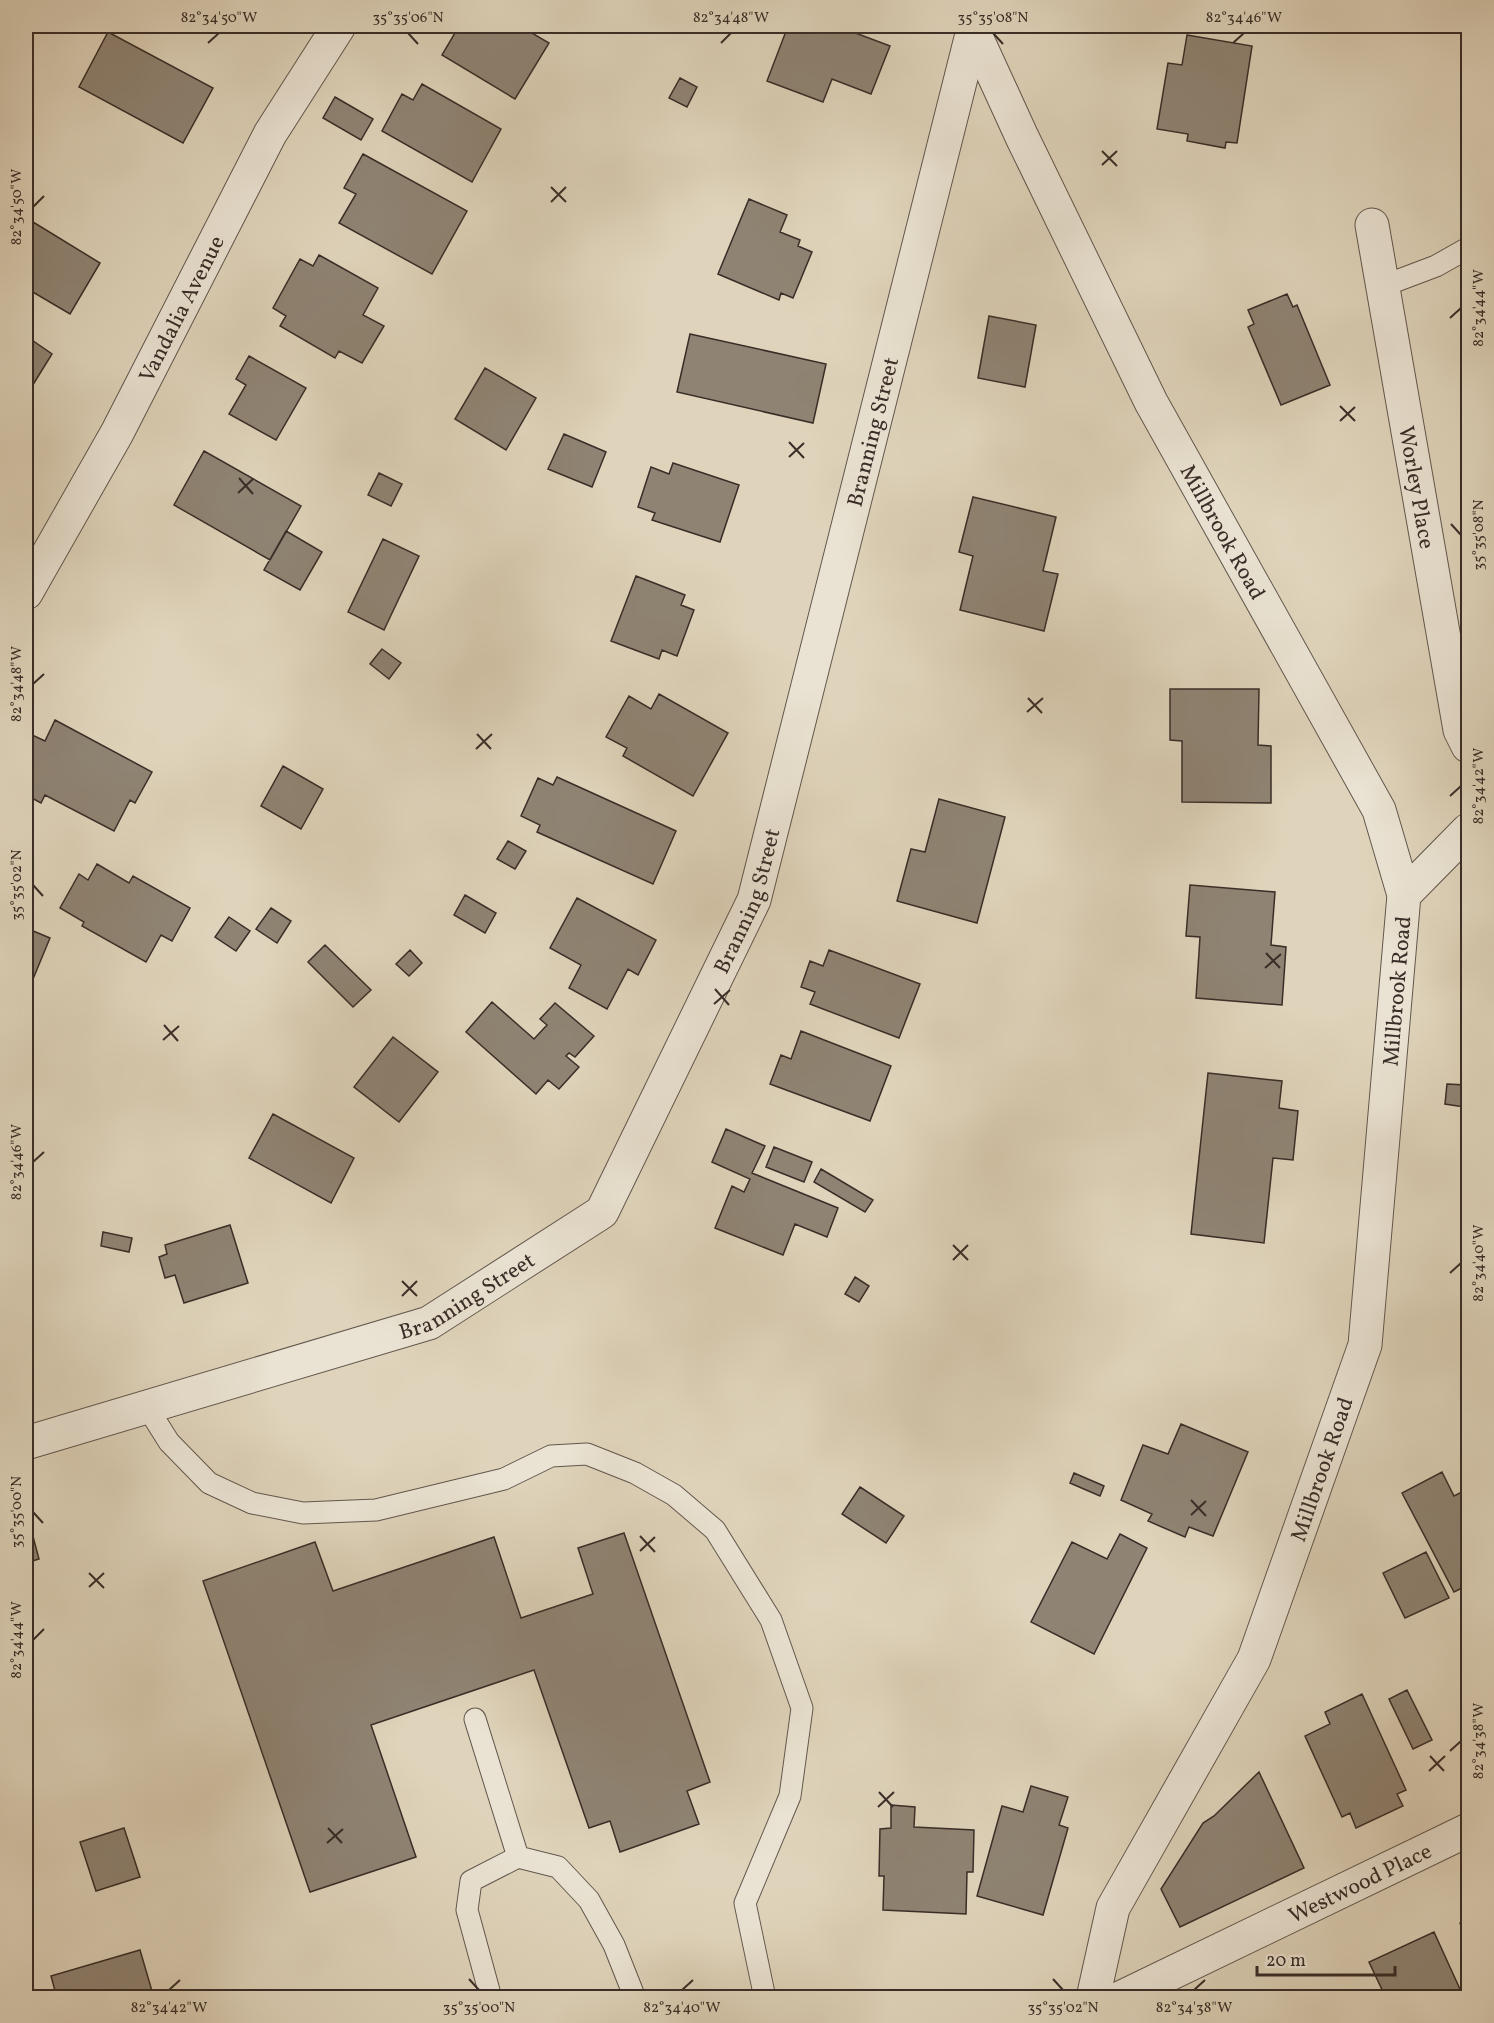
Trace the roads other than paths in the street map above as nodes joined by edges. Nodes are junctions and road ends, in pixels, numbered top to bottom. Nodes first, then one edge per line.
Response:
1 (339, 26) edge
2 (973, 30) joint
3 (1372, 225) dead end
4 (1468, 248) edge
5 (1383, 286) junction
6 (26, 593) edge
7 (1468, 746) edge
8 (1468, 830) edge
9 (1404, 895) junction
10 (147, 1407) junction
11 (26, 1443) edge
12 (475, 1719) dead end
13 (1468, 1830) edge
14 (518, 1857) junction
15 (490, 1998) edge
16 (635, 1998) edge
17 (765, 1998) edge
18 (1093, 1998) edge
19 (1120, 1998) edge

1 - 6 street, Vandalia Avenue
2 - 9 street, Millbrook Road
2 - 10 street, Branning Street
3 - 5 street, Worley Place
4 - 5 lane
5 - 7 street, Worley Place
8 - 9 street
9 - 18 street, Millbrook Road
10 - 11 street, Branning Street
10 - 17 lane
12 - 14 lane
13 - 19 street, Westwood Place
14 - 15 lane
14 - 16 lane

